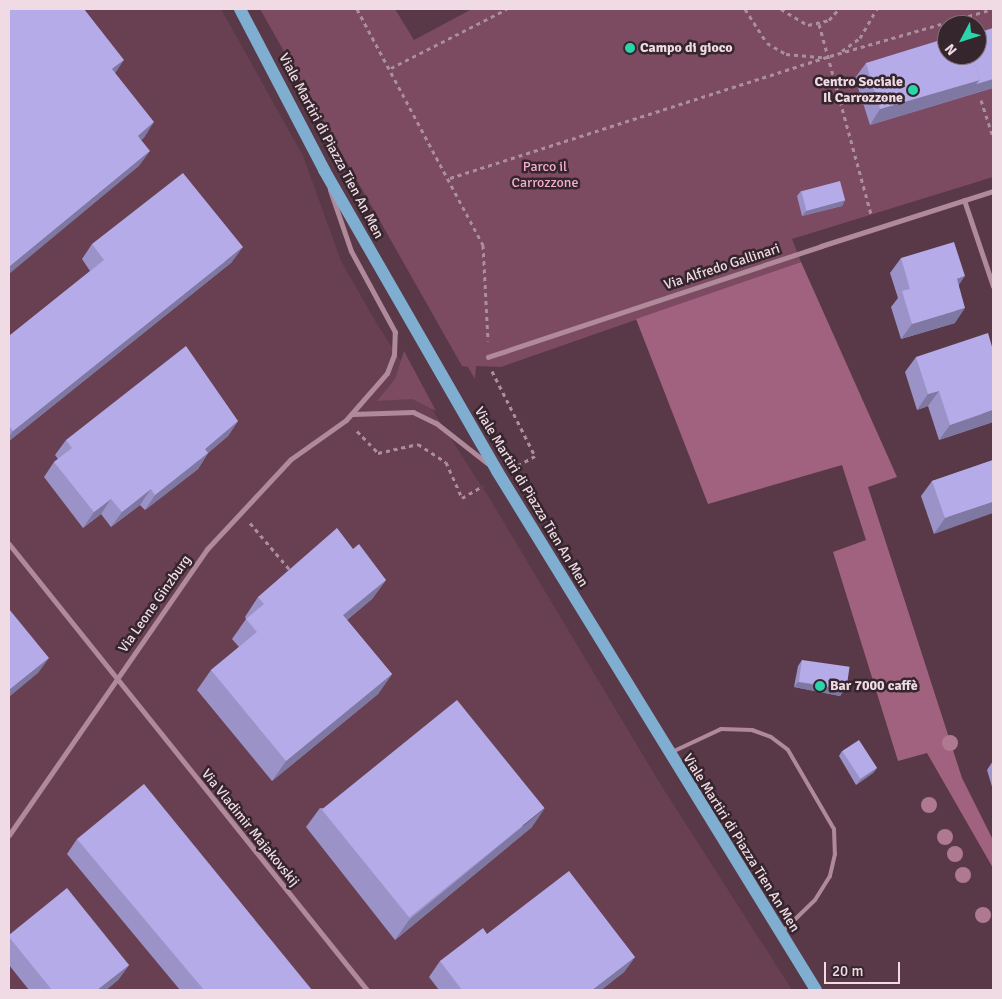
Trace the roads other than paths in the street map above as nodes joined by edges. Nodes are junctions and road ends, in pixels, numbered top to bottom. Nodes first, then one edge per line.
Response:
1 (240, 9) edge
2 (324, 170) junction
3 (993, 191) edge
4 (964, 200) junction
5 (821, 246) joint
6 (993, 286) edge
7 (488, 357) road end
8 (352, 414) junction
9 (497, 471) junction
10 (9, 544) edge
11 (116, 679) junction
12 (668, 754) junction
13 (9, 834) edge
14 (780, 933) junction
15 (367, 990) edge
16 (816, 990) edge

1 - 2 main road, Viale Martiri di Piazza Tien An Men
2 - 8 street, Via Leone Ginzburg
2 - 9 main road, Viale Martiri di Piazza Tien An Men
3 - 4 street, Via Alfredo Gallinari
4 - 5 street, Via Alfredo Gallinari
4 - 6 street
5 - 7 street, Via Alfredo Gallinari
8 - 9 street
8 - 11 street, Via Leone Ginzburg
9 - 12 main road, Viale Martiri di Piazza Tien An Men
10 - 11 street, Via Vladimir Majakovskij
11 - 13 street, Via Leone Ginzburg
11 - 15 street, Via Vladimir Majakovskij
12 - 14 main road, Viale Martiri di Piazza Tien An Men
12 - 14 lane
14 - 16 main road, Viale Martiri di Piazza Tien An Men

